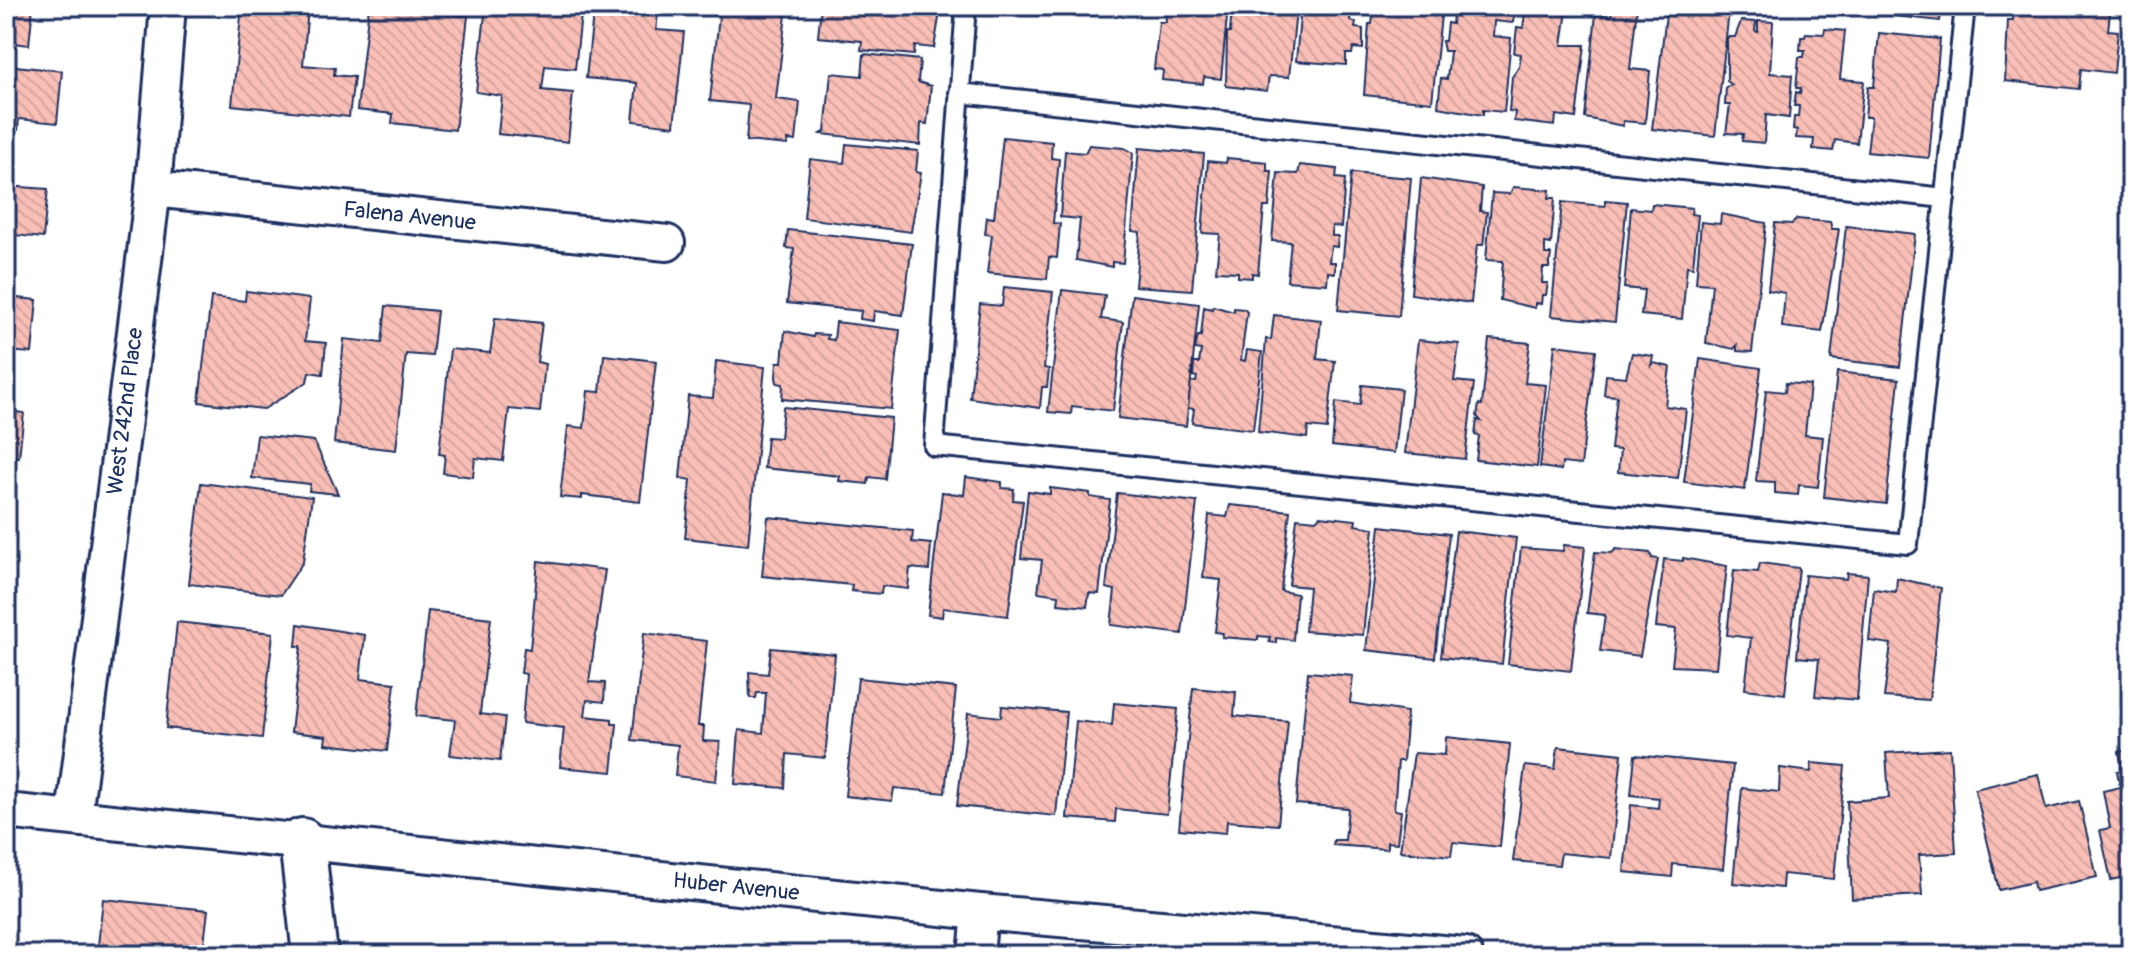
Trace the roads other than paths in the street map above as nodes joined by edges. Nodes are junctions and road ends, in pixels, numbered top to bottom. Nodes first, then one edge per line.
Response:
1 (168, 6) edge
2 (966, 6) edge
3 (1965, 6) edge
4 (959, 93) junction
5 (153, 189) junction
6 (1945, 198) junction
7 (667, 243) dead end
8 (6, 811) edge
9 (74, 816) junction
10 (302, 841) junction
11 (980, 912) junction
12 (315, 955) edge
13 (976, 955) edge
14 (1465, 955) edge

1 - 5 street, West 242nd Place
2 - 4 lane
3 - 6 lane
4 - 6 lane
4 - 6 lane
5 - 7 street, Falena Avenue
5 - 9 street, West 242nd Place
8 - 9 street, Huber Avenue
9 - 10 street, Huber Avenue
10 - 11 street, Huber Avenue
10 - 12 street
11 - 13 street
11 - 14 street, Huber Avenue

